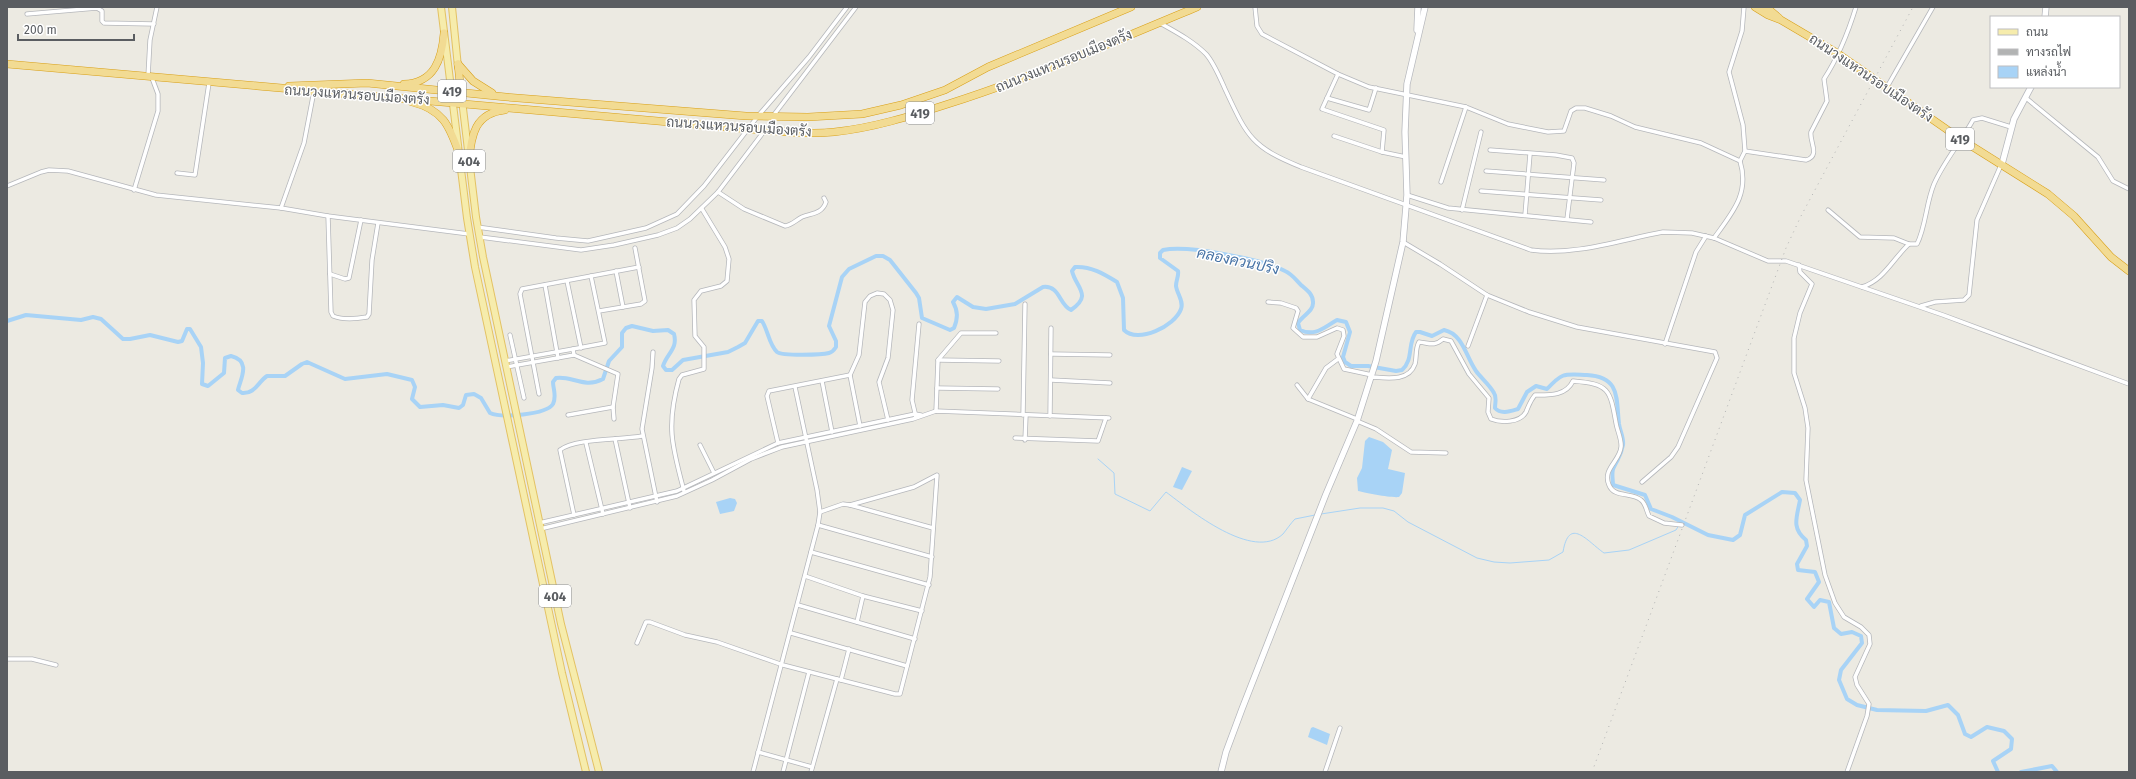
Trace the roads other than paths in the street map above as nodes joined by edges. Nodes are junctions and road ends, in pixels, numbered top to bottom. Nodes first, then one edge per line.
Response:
1 (158, 7) edge
2 (441, 7) edge
3 (452, 7) edge
4 (847, 7) edge
5 (856, 7) edge
6 (1130, 7) edge
7 (1197, 7) edge
8 (1255, 7) edge
9 (1418, 7) edge
10 (1425, 7) edge
11 (1744, 7) edge
12 (1755, 7) edge
13 (1766, 7) edge
14 (1856, 7) edge
15 (1933, 7) edge
16 (27, 14) dead end
17 (1781, 20) junction
18 (1160, 22) junction
19 (154, 24) junction
20 (1417, 32) junction
21 (444, 33) junction
22 (1837, 53) junction
23 (7, 64) edge
24 (458, 64) junction
25 (1338, 74) junction
26 (150, 78) junction
27 (209, 83) junction
28 (382, 84) junction
29 (261, 87) junction
30 (1887, 87) junction
31 (1376, 88) junction
32 (2031, 88) edge
33 (314, 91) junction
34 (450, 91) junction
35 (461, 96) junction
36 (1407, 96) junction
37 (502, 97) junction
38 (391, 98) junction
39 (1327, 98) junction
40 (2026, 98) junction
41 (452, 102) junction
42 (1466, 107) junction
43 (533, 110) junction
44 (758, 116) junction
45 (773, 116) junction
46 (2011, 127) junction
47 (749, 129) junction
48 (765, 130) junction
49 (1481, 132) dead end
50 (1334, 136) dead end
51 (1962, 140) junction
52 (1490, 150) dead end
53 (1745, 151) junction
54 (1382, 152) junction
55 (458, 153) junction
56 (1530, 154) junction
57 (1406, 157) junction
58 (469, 161) junction
59 (1740, 161) junction
60 (2002, 164) junction
61 (1486, 171) dead end
62 (177, 173) dead end
63 (1528, 174) junction
64 (1572, 178) junction
65 (1604, 180) dead end
66 (1441, 182) dead end
67 (7, 186) edge
68 (2129, 189) edge
69 (134, 190) junction
70 (1481, 191) dead end
71 (718, 192) junction
72 (1407, 195) junction
73 (1526, 196) junction
74 (824, 198) dead end
75 (1569, 199) junction
76 (1601, 200) dead end
77 (1405, 206) junction
78 (281, 208) junction
79 (702, 209) junction
80 (1462, 210) junction
81 (1828, 210) dead end
82 (1525, 215) junction
83 (328, 216) junction
84 (1567, 219) junction
85 (361, 220) junction
86 (378, 222) junction
87 (1591, 222) dead end
88 (477, 227) junction
89 (470, 234) junction
90 (1706, 236) junction
91 (479, 237) junction
92 (1714, 238) junction
93 (1403, 242) junction
94 (1909, 244) junction
95 (635, 248) dead end
96 (1799, 265) junction
97 (639, 267) junction
98 (616, 271) junction
99 (2129, 271) edge
100 (330, 274) junction
101 (592, 276) junction
102 (567, 281) junction
103 (545, 285) junction
104 (1862, 288) junction
105 (1487, 295) junction
106 (1268, 302) dead end
107 (1025, 304) dead end
108 (1920, 306) junction
109 (622, 307) junction
110 (599, 311) junction
111 (920, 324) dead end
112 (1051, 328) dead end
113 (996, 333) dead end
114 (510, 335) dead end
115 (1665, 344) junction
116 (1468, 346) dead end
117 (581, 348) junction
118 (573, 349) junction
119 (557, 352) junction
120 (653, 352) dead end
121 (1051, 354) junction
122 (574, 355) junction
123 (1110, 355) dead end
124 (532, 357) junction
125 (558, 358) junction
126 (1338, 359) junction
127 (516, 360) junction
128 (938, 360) junction
129 (999, 361) dead end
130 (533, 362) junction
131 (506, 364) junction
132 (517, 365) junction
133 (850, 375) junction
134 (1372, 376) junction
135 (822, 380) junction
136 (1051, 380) junction
137 (1110, 383) dead end
138 (2129, 384) edge
139 (1297, 385) dead end
140 (795, 387) junction
141 (937, 388) junction
142 (998, 389) dead end
143 (539, 394) dead end
144 (524, 398) dead end
145 (1308, 399) junction
146 (613, 407) junction
147 (936, 411) junction
148 (568, 415) dead end
149 (1024, 415) junction
150 (916, 416) junction
151 (1050, 416) junction
152 (614, 419) dead end
153 (888, 420) junction
154 (1357, 420) junction
155 (860, 426) junction
156 (832, 432) junction
157 (642, 436) junction
158 (805, 438) junction
159 (1014, 438) dead end
160 (615, 439) junction
161 (1025, 440) junction
162 (586, 442) junction
163 (778, 442) junction
164 (806, 443) junction
165 (700, 446) dead end
166 (1446, 453) dead end
167 (714, 473) junction
168 (1642, 482) dead end
169 (683, 488) junction
170 (684, 494) junction
171 (656, 496) junction
172 (628, 502) junction
173 (657, 502) junction
174 (850, 505) junction
175 (602, 508) junction
176 (630, 508) junction
177 (820, 512) junction
178 (574, 514) junction
179 (603, 514) junction
180 (575, 520) junction
181 (818, 525) junction
182 (1682, 525) dead end
183 (539, 526) junction
184 (933, 528) junction
185 (811, 552) junction
186 (932, 557) junction
187 (805, 576) junction
188 (929, 585) junction
189 (863, 596) junction
190 (798, 605) junction
191 (922, 611) junction
192 (857, 622) junction
193 (791, 633) junction
194 (915, 639) junction
195 (637, 643) dead end
196 (849, 650) junction
197 (7, 659) edge
198 (56, 665) dead end
199 (783, 665) junction
200 (907, 666) junction
201 (809, 672) junction
202 (839, 679) junction
203 (1340, 728) dead end
204 (758, 752) junction
205 (786, 760) junction
206 (812, 767) junction
207 (586, 772) edge
208 (598, 772) edge
209 (753, 772) edge
210 (783, 772) edge
211 (811, 772) edge
212 (1221, 772) edge
213 (1325, 772) edge
214 (1847, 772) edge

1 - 19 street
2 - 21 main road, 404
3 - 24 main road, 404
4 - 44 street
5 - 45 street
6 - 45 highway, ถนนวงแหวนรอบเมืองตรัง / 419
7 - 18 highway, ถนนวงแหวนรอบเมืองตรัง / 419
8 - 25 street
9 - 20 street
10 - 20 street
11 - 53 street
12 - 17 highway, ถนนวงแหวนรอบเมืองตรัง / 419
13 - 17 highway, ถนนวงแหวนรอบเมืองตรัง / 419
14 - 22 street
15 - 30 street
16 - 19 street
17 - 22 highway, ถนนวงแหวนรอบเมืองตรัง / 419
18 - 48 highway, ถนนวงแหวนรอบเมืองตรัง / 419
18 - 77 street
19 - 26 street
20 - 36 street
21 - 28 highway
21 - 34 main road, 404
22 - 30 highway, ถนนวงแหวนรอบเมืองตรัง / 419
22 - 53 street
23 - 26 highway, ถนนวงแหวนรอบเมืองตรัง / 419
24 - 35 highway, 404
24 - 37 highway
25 - 31 street
25 - 39 street
26 - 27 highway, ถนนวงแหวนรอบเมืองตรัง / 419
26 - 69 street
27 - 29 highway, ถนนวงแหวนรอบเมืองตรัง / 419
27 - 62 street
28 - 29 highway, ถนนวงแหวนรอบเมืองตรัง / 419
28 - 34 highway, ถนนวงแหวนรอบเมืองตรัง / 419
29 - 33 highway, ถนนวงแหวนรอบเมืองตรัง / 419
30 - 51 highway, ถนนวงแหวนรอบเมืองตรัง / 419
31 - 36 street
31 - 39 street
32 - 40 street
33 - 38 highway, ถนนวงแหวนรอบเมืองตรัง / 419
33 - 78 street
34 - 35 highway, ถนนวงแหวนรอบเมืองตรัง / 419
34 - 41 main road, 404
35 - 37 highway, ถนนวงแหวนรอบเมืองตรัง / 419
35 - 41 highway, ถนนวงแหวนรอบเมืองตรัง / 419
35 - 43 highway, ถนนวงแหวนรอบเมืองตรัง / 419
35 - 58 main road, 404
36 - 42 street
36 - 57 street
37 - 44 highway, ถนนวงแหวนรอบเมืองตรัง / 419
38 - 41 highway, ถนนวงแหวนรอบเมืองตรัง / 419
38 - 55 highway
39 - 54 street
40 - 46 street
40 - 68 street
41 - 55 main road, 404
42 - 59 street
42 - 66 street
43 - 47 highway, ถนนวงแหวนรอบเมืองตรัง / 419
43 - 58 highway
44 - 45 highway, ถนนวงแหวนรอบเมืองตรัง / 419
44 - 47 street
46 - 51 street
46 - 60 street
47 - 48 highway, ถนนวงแหวนรอบเมืองตรัง / 419
47 - 88 street
48 - 71 street
49 - 80 street
50 - 54 street
51 - 60 highway, ถนนวงแหวนรอบเมืองตรัง / 419
51 - 94 street
52 - 56 street
53 - 59 street
54 - 57 street
55 - 89 main road, 404
56 - 63 street
56 - 64 street
57 - 72 street
58 - 88 main road, 404
59 - 92 street
60 - 99 highway, ถนนวงแหวนรอบเมืองตรัง / 419
60 - 108 street
61 - 63 street
63 - 64 street
63 - 73 street
64 - 65 street
64 - 75 street
67 - 69 street
69 - 78 street
70 - 73 street
71 - 74 street
71 - 79 street
72 - 77 street
72 - 80 street
73 - 75 street
73 - 82 street
75 - 76 street
75 - 84 street
77 - 90 street
77 - 93 street
78 - 83 street
79 - 91 street
79 - 169 street
80 - 82 street
81 - 94 street
82 - 84 street
83 - 85 street
83 - 100 street
84 - 87 street
85 - 86 street
85 - 100 street
86 - 89 street
86 - 100 street
88 - 89 main road
88 - 91 main road, 404
89 - 91 main road
89 - 207 main road, 404
90 - 92 street
90 - 115 street
91 - 131 main road, 404
92 - 96 street
93 - 105 street
93 - 134 street
94 - 104 street
95 - 97 street
96 - 104 street
96 - 214 street
97 - 98 street
97 - 109 street
98 - 101 street
98 - 109 street
101 - 102 street
101 - 110 street
102 - 103 street
102 - 117 street
103 - 119 street
103 - 124 street
104 - 108 street
105 - 115 street
105 - 116 street
106 - 126 street
107 - 149 street
108 - 138 street
109 - 110 street
110 - 117 street
111 - 150 street
112 - 121 street
113 - 128 street
114 - 127 street
115 - 168 street
117 - 118 street
118 - 119 street
118 - 122 street
119 - 124 street
119 - 125 street
120 - 157 street
121 - 123 street
121 - 136 street
122 - 125 street
122 - 146 street
124 - 127 street
124 - 130 street
125 - 130 street
126 - 134 street
126 - 145 street
127 - 131 street
127 - 132 street
128 - 129 street
128 - 141 street
130 - 132 street
130 - 143 street
131 - 132 street
131 - 183 main road, 404
132 - 144 street
133 - 135 street
133 - 153 street
133 - 155 street
134 - 154 street
134 - 182 street
135 - 140 street
135 - 156 street
136 - 137 street
136 - 151 street
139 - 145 street
140 - 158 street
140 - 163 street
141 - 142 street
141 - 147 street
145 - 154 street
146 - 148 street
146 - 152 street
147 - 149 street
147 - 150 street
149 - 151 street
149 - 161 street
150 - 153 street
150 - 164 street
151 - 161 street
153 - 155 street
154 - 166 street
154 - 212 street
155 - 156 street
156 - 158 street
157 - 160 street
157 - 171 street
158 - 163 street
158 - 164 street
159 - 161 street
160 - 162 street
160 - 172 street
162 - 175 street
162 - 178 street
163 - 167 street
164 - 170 street
164 - 177 street
165 - 167 street
167 - 169 street
169 - 170 street
169 - 171 street
170 - 173 street
171 - 172 street
171 - 173 street
172 - 175 street
172 - 176 street
173 - 176 street
174 - 177 street
174 - 184 street
174 - 184 street
175 - 178 street
175 - 179 street
176 - 179 street
177 - 181 street
178 - 180 street
178 - 183 street
179 - 180 street
180 - 183 street
181 - 185 street
181 - 186 street
183 - 208 main road, 404
184 - 186 street
185 - 187 street
185 - 188 street
186 - 188 street
187 - 189 street
187 - 190 street
188 - 191 street
189 - 191 street
189 - 192 street
190 - 192 street
190 - 193 street
191 - 194 street
192 - 194 street
193 - 196 street
193 - 199 street
194 - 200 street
195 - 199 street
196 - 200 street
196 - 202 street
197 - 198 street
199 - 201 street
199 - 204 street
200 - 202 street
201 - 202 street
201 - 205 street
202 - 206 street
203 - 213 street
204 - 205 street
204 - 209 street
205 - 206 street
205 - 210 street
206 - 211 street

